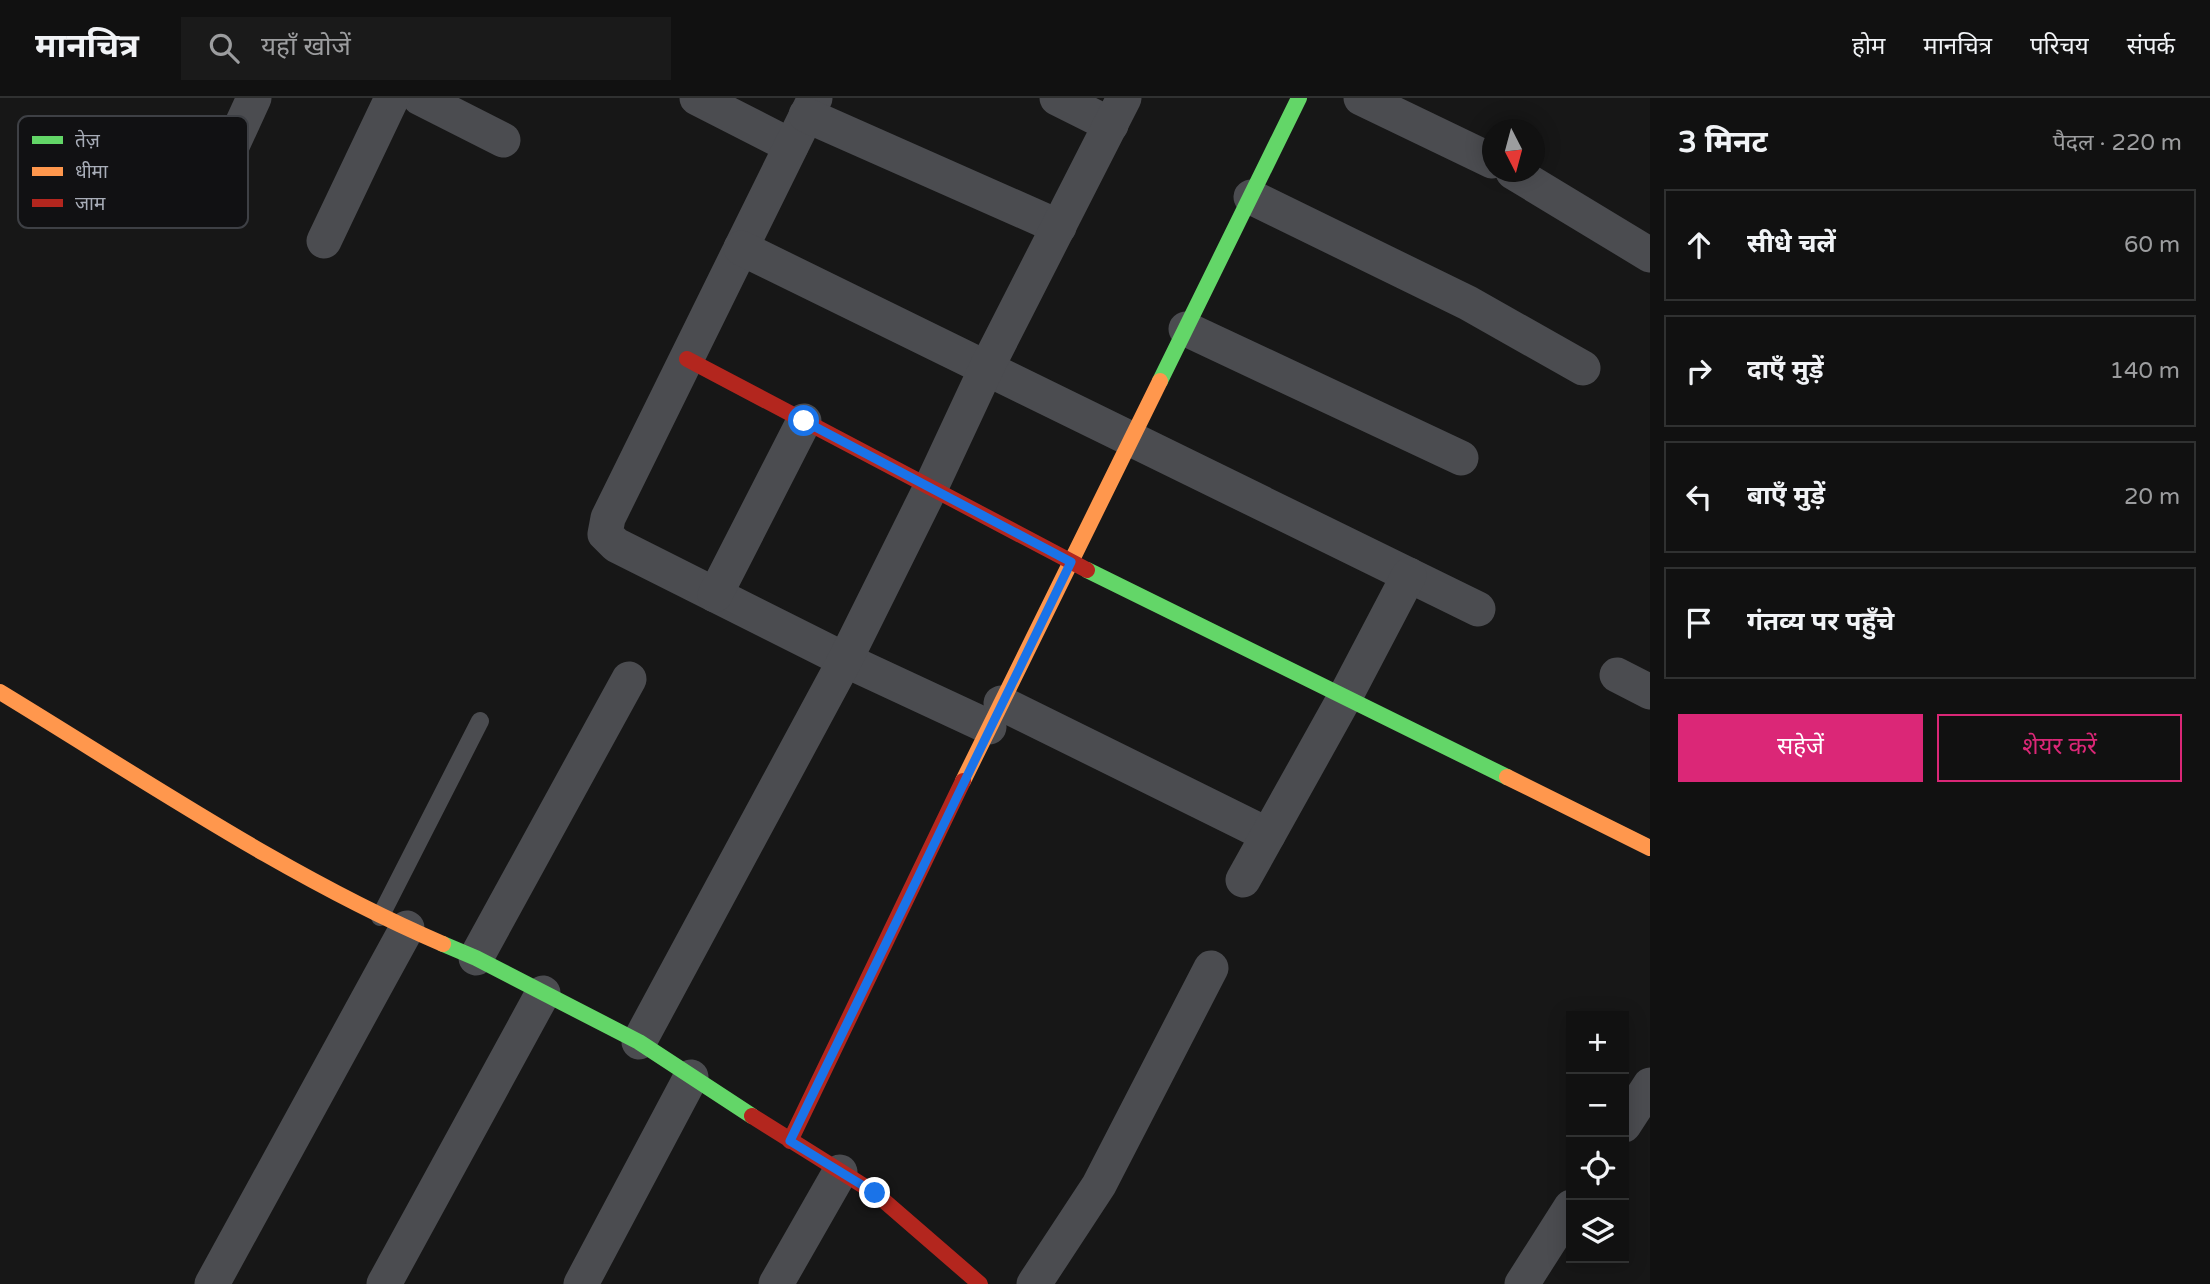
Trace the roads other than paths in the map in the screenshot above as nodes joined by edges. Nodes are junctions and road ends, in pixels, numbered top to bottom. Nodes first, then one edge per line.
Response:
1 (254, 98) edge
2 (392, 98) edge
3 (421, 98) edge
4 (697, 98) edge
5 (1057, 98) edge
6 (1299, 98) edge
7 (1361, 98) edge
8 (810, 107) edge
9 (1118, 111) edge
10 (246, 116) edge
11 (503, 140) dead end
12 (791, 146) junction
13 (1482, 155) edge
14 (1530, 182) edge
15 (1251, 197) junction
16 (1059, 228) junction
17 (324, 242) dead end
18 (741, 248) junction
19 (1650, 255) edge
20 (1186, 329) junction
21 (687, 359) junction
22 (987, 368) junction
23 (1583, 368) dead end
24 (804, 421) junction
25 (1133, 439) junction
26 (1461, 458) dead end
27 (931, 487) junction
28 (1071, 562) junction
29 (1409, 575) junction
30 (715, 594) junction
31 (1478, 609) dead end
32 (845, 660) junction
33 (1617, 676) dead end
34 (629, 679) dead end
35 (0, 692) edge
36 (1650, 692) edge
37 (1345, 697) junction
38 (995, 715) junction
39 (480, 721) dead end
40 (1268, 835) junction
41 (1650, 848) edge
42 (1243, 880) dead end
43 (393, 923) junction
44 (476, 958) junction
45 (1211, 968) dead end
46 (543, 993) junction
47 (639, 1042) junction
48 (691, 1077) junction
49 (1650, 1085) edge
50 (1629, 1117) edge
51 (790, 1141) junction
52 (840, 1171) junction
53 (1566, 1215) edge
54 (212, 1284) edge
55 (384, 1284) edge
56 (582, 1284) edge
57 (776, 1284) edge
58 (980, 1284) edge
59 (1034, 1284) edge
60 (1522, 1284) edge

1 - 10 street
2 - 17 street
3 - 11 street
4 - 12 street
5 - 9 street
6 - 15 street
7 - 13 street
8 - 12 street
8 - 16 street
9 - 16 street
12 - 18 street
14 - 19 street
15 - 20 street
15 - 23 street
16 - 22 street
18 - 21 street
18 - 22 street
20 - 25 street
20 - 26 street
21 - 24 street
21 - 30 street
22 - 25 street
22 - 27 street
24 - 27 street
24 - 30 street
25 - 28 street
25 - 29 street
27 - 28 street
27 - 32 street
28 - 37 street
28 - 38 street
29 - 31 street
29 - 37 street
30 - 32 street
32 - 38 street
32 - 47 street
33 - 36 street
34 - 44 street
35 - 43 street
37 - 40 street
37 - 41 street
38 - 40 street
38 - 51 street
39 - 43 lane
40 - 42 street
43 - 44 street
43 - 54 street
44 - 46 street
45 - 59 street
46 - 47 street
46 - 55 street
47 - 48 street
48 - 51 street
48 - 56 street
49 - 50 street
51 - 52 street
52 - 57 street
52 - 58 street
53 - 60 street

